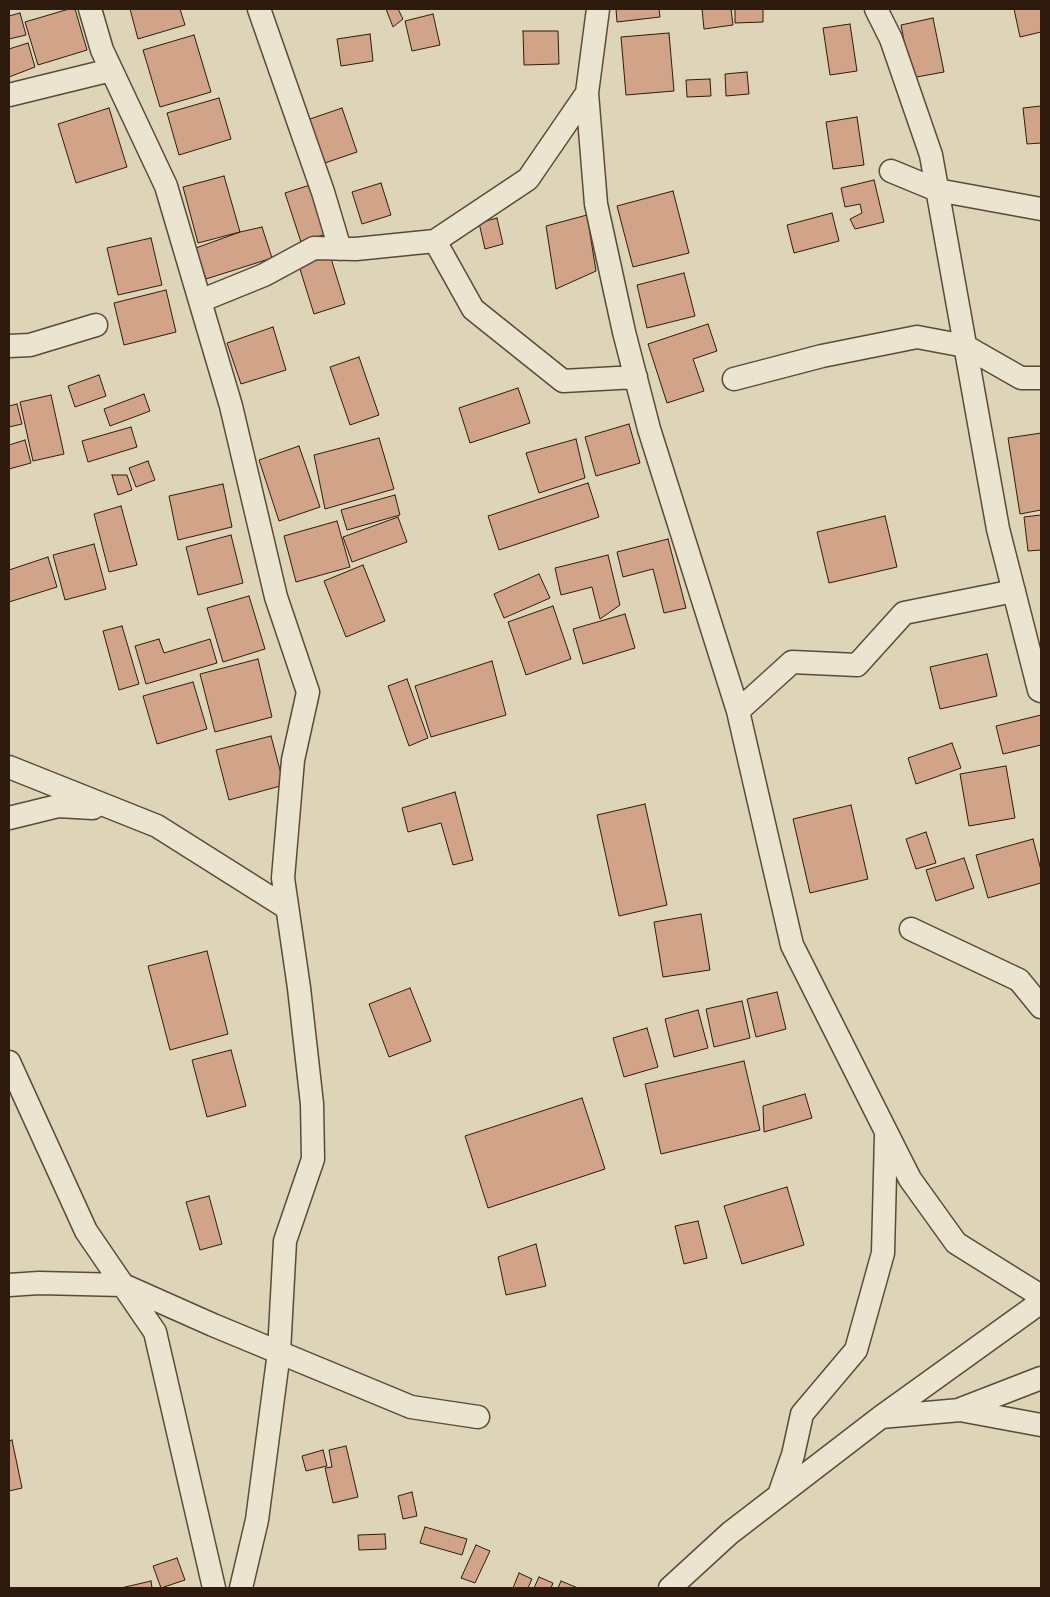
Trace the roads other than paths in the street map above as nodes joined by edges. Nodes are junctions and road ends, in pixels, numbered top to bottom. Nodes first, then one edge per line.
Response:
1 (90, 9) edge
2 (259, 9) edge
3 (598, 9) edge
4 (876, 9) edge
5 (111, 70) junction
6 (587, 94) junction
7 (9, 95) edge
8 (891, 171) dead end
9 (937, 190) junction
10 (1041, 209) edge
11 (435, 241) junction
12 (340, 249) junction
13 (200, 301) junction
14 (96, 325) dead end
15 (9, 346) edge
16 (965, 346) junction
17 (636, 377) junction
18 (1041, 378) edge
19 (734, 379) dead end
20 (1014, 591) junction
21 (1041, 691) edge
22 (738, 711) junction
23 (9, 767) edge
24 (117, 810) junction
25 (9, 818) edge
26 (287, 908) junction
27 (912, 929) dead end
28 (1041, 1007) edge
29 (9, 1062) edge
30 (886, 1131) junction
31 (9, 1285) edge
32 (122, 1285) junction
33 (1041, 1296) edge
34 (1041, 1302) edge
35 (280, 1352) junction
36 (1041, 1378) edge
37 (960, 1410) junction
38 (478, 1417) dead end
39 (881, 1417) junction
40 (1041, 1425) edge
41 (779, 1495) junction
42 (214, 1588) edge
43 (241, 1588) edge
44 (670, 1588) edge

1 - 5 street
2 - 12 street
3 - 6 street
4 - 9 street
5 - 7 street
5 - 13 street
6 - 11 street
6 - 17 street
8 - 9 street
9 - 10 street
9 - 16 street
11 - 12 street
11 - 17 street
12 - 13 street
13 - 26 street
14 - 15 street
16 - 18 street
16 - 19 street
16 - 20 street
17 - 22 street
20 - 21 street
20 - 22 street
22 - 30 street
23 - 24 street
24 - 25 street
24 - 26 street
26 - 35 street
27 - 28 street
29 - 32 street
30 - 33 street
30 - 41 street
31 - 32 street
32 - 35 street
32 - 42 street
34 - 39 street
35 - 38 street
35 - 43 street
36 - 37 street
37 - 39 street
37 - 40 street
39 - 41 street
41 - 44 street

